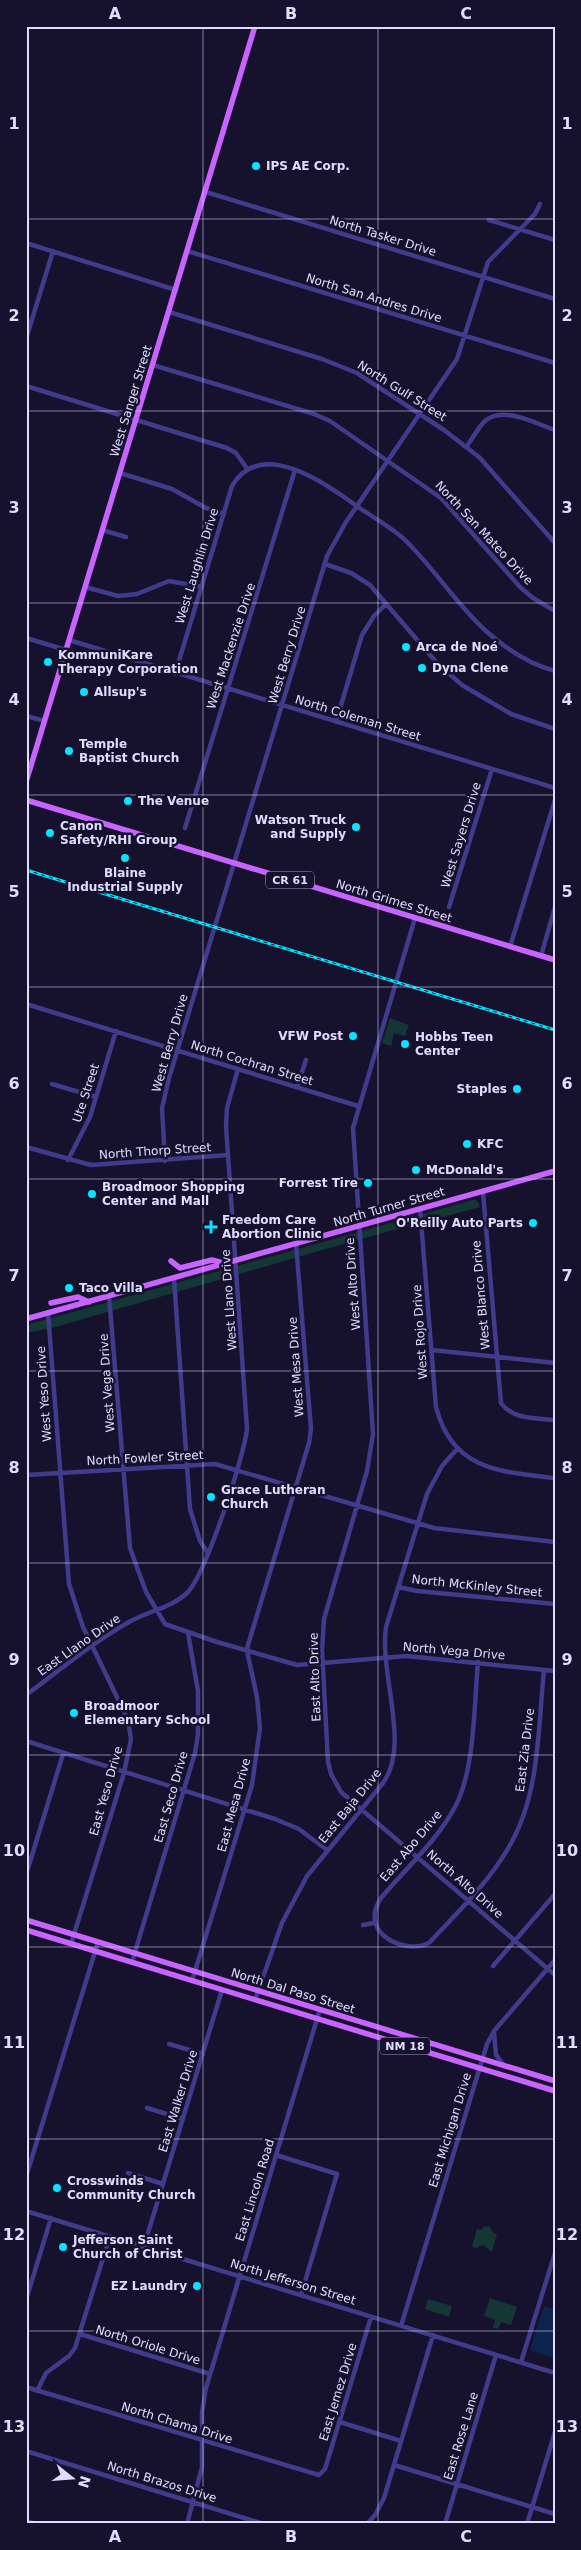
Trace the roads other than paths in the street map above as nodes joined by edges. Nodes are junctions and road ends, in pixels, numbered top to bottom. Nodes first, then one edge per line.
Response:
1 (255, 26) edge
2 (206, 192) junction
3 (540, 204) dead end
4 (489, 220) dead end
5 (521, 229) junction
6 (555, 240) edge
7 (26, 243) edge
8 (53, 251) junction
9 (187, 251) junction
10 (483, 277) junction
11 (176, 290) junction
12 (555, 299) edge
13 (169, 312) junction
14 (465, 335) junction
15 (26, 339) edge
16 (555, 362) edge
17 (153, 365) junction
18 (26, 386) edge
19 (420, 414) junction
20 (136, 419) junction
21 (555, 430) edge
22 (467, 446) junction
23 (388, 460) junction
24 (248, 470) junction
25 (296, 470) junction
26 (120, 473) junction
27 (357, 506) junction
28 (224, 514) junction
29 (102, 530) junction
30 (126, 537) dead end
31 (555, 543) edge
32 (325, 564) junction
33 (85, 587) junction
34 (202, 587) junction
35 (386, 605) junction
36 (555, 611) edge
37 (26, 638) edge
38 (69, 640) junction
39 (66, 650) junction
40 (555, 672) edge
41 (175, 674) junction
42 (229, 690) junction
43 (282, 705) junction
44 (26, 716) edge
45 (45, 721) junction
46 (336, 722) junction
47 (555, 730) edge
48 (492, 769) junction
49 (26, 782) edge
50 (555, 788) edge
51 (26, 800) edge
52 (555, 800) edge
53 (185, 828) dead end
54 (234, 863) junction
55 (555, 907) edge
56 (450, 908) dead end
57 (415, 918) junction
58 (510, 947) junction
59 (541, 956) junction
60 (555, 960) edge
61 (26, 1004) edge
62 (116, 1031) junction
63 (178, 1050) junction
64 (306, 1060) dead end
65 (238, 1068) junction
66 (52, 1084) dead end
67 (297, 1087) junction
68 (96, 1097) junction
69 (358, 1106) junction
70 (26, 1147) edge
71 (228, 1156) junction
72 (68, 1160) junction
73 (165, 1161) junction
74 (555, 1171) edge
75 (482, 1192) junction
76 (420, 1209) junction
77 (359, 1226) junction
78 (296, 1244) junction
79 (236, 1260) junction
80 (171, 1262) dead end
81 (223, 1263) junction
82 (174, 1278) junction
83 (109, 1296) junction
84 (89, 1302) junction
85 (51, 1303) dead end
86 (48, 1313) junction
87 (26, 1319) edge
88 (432, 1350) junction
89 (496, 1356) junction
90 (555, 1362) edge
91 (555, 1420) edge
92 (458, 1449) junction
93 (188, 1464) junction
94 (124, 1468) junction
95 (236, 1469) junction
96 (60, 1473) junction
97 (26, 1475) edge
98 (555, 1478) edge
99 (296, 1487) junction
100 (357, 1506) junction
101 (417, 1524) junction
102 (555, 1542) edge
103 (208, 1553) junction
104 (398, 1587) junction
105 (555, 1604) edge
106 (155, 1610) junction
107 (188, 1633) junction
108 (92, 1646) junction
109 (247, 1651) junction
110 (386, 1657) junction
111 (478, 1662) junction
112 (324, 1664) junction
113 (544, 1670) junction
114 (555, 1671) edge
115 (26, 1695) edge
116 (26, 1741) edge
117 (63, 1754) junction
118 (124, 1773) junction
119 (184, 1791) junction
120 (244, 1809) junction
121 (361, 1810) junction
122 (327, 1850) junction
123 (417, 1856) junction
124 (26, 1875) edge
125 (555, 1894) edge
126 (468, 1900) junction
127 (26, 1920) edge
128 (374, 1922) junction
129 (363, 1925) dead end
130 (26, 1930) edge
131 (74, 1934) junction
132 (515, 1940) junction
133 (98, 1942) junction
134 (71, 1944) junction
135 (95, 1951) junction
136 (135, 1953) junction
137 (555, 1960) edge
138 (132, 1962) junction
139 (493, 1966) dead end
140 (547, 1969) junction
141 (195, 1971) junction
142 (555, 1975) edge
143 (192, 1981) junction
144 (222, 1990) junction
145 (258, 1990) junction
146 (255, 2000) junction
147 (320, 2009) junction
148 (318, 2019) junction
149 (494, 2031) junction
150 (169, 2044) dead end
151 (203, 2054) junction
152 (482, 2059) junction
153 (504, 2065) junction
154 (479, 2068) junction
155 (555, 2081) edge
156 (555, 2091) edge
157 (147, 2108) dead end
158 (183, 2120) junction
159 (276, 2155) junction
160 (128, 2173) dead end
161 (26, 2177) edge
162 (163, 2184) junction
163 (26, 2211) edge
164 (51, 2218) junction
165 (110, 2236) junction
166 (144, 2246) junction
167 (555, 2253) edge
168 (239, 2276) junction
169 (301, 2295) junction
170 (26, 2300) edge
171 (371, 2317) junction
172 (401, 2326) junction
173 (80, 2334) junction
174 (433, 2335) junction
175 (496, 2355) junction
176 (522, 2362) junction
177 (555, 2373) edge
178 (210, 2374) junction
179 (26, 2388) edge
180 (36, 2391) junction
181 (340, 2422) junction
182 (555, 2432) edge
183 (401, 2440) junction
184 (201, 2441) junction
185 (26, 2451) edge
186 (394, 2465) junction
187 (322, 2473) joint
188 (457, 2485) junction
189 (194, 2502) junction
190 (532, 2508) junction
191 (555, 2514) edge
192 (26, 2521) edge
193 (36, 2524) edge
194 (187, 2524) edge
195 (264, 2524) edge
196 (367, 2524) edge
197 (445, 2524) edge
198 (527, 2524) edge

1 - 2 main road, West Sanger Street
2 - 9 main road, West Sanger Street
2 - 10 street, North Tasker Drive
3 - 5 street, West Berry Drive
4 - 5 street
5 - 6 street
5 - 10 street, West Berry Drive
7 - 8 street
8 - 11 street
8 - 15 street
9 - 11 main road, West Sanger Street
9 - 14 street, North San Andres Drive
10 - 12 street, North Tasker Drive
10 - 14 street, West Berry Drive
11 - 13 main road, West Sanger Street
13 - 17 main road, West Sanger Street
13 - 19 street, North Gulf Street
14 - 16 street, North San Andres Drive
14 - 19 street, West Berry Drive
17 - 20 main road, West Sanger Street
17 - 23 street, North San Mateo Drive
18 - 20 street
19 - 22 street, North Gulf Street
19 - 23 street, West Berry Drive
20 - 24 street
20 - 26 main road, West Sanger Street
21 - 22 street
22 - 31 street, North Gulf Street
23 - 27 street, West Berry Drive
23 - 36 street, North San Mateo Drive
24 - 25 street
24 - 28 street, West Laughlin Drive
25 - 27 street
25 - 42 street, West Mackenzie Drive
26 - 28 street
26 - 29 main road, West Sanger Street
27 - 32 street, West Berry Drive
27 - 40 street
28 - 34 street, West Laughlin Drive
29 - 30 street
29 - 33 main road, West Sanger Street
32 - 35 street
32 - 43 street, West Berry Drive
33 - 34 street
33 - 38 main road, West Sanger Street
34 - 41 street, West Laughlin Drive
35 - 46 street
35 - 47 street
37 - 39 street
38 - 39 main road, West Sanger Street
38 - 41 street, North Coleman Street
39 - 45 main road, West Sanger Street
41 - 42 street, North Coleman Street
42 - 43 street, North Coleman Street
42 - 53 street, West Mackenzie Drive
43 - 46 street, North Coleman Street
43 - 54 street, West Berry Drive
44 - 45 street
45 - 49 main road, West Sanger Street
46 - 48 street, North Coleman Street
48 - 50 street, North Coleman Street
48 - 56 street, West Sayers Drive
51 - 54 main road, North Grimes Street / CR 61
52 - 58 street
54 - 57 main road, North Grimes Street / CR 61
54 - 63 street, West Berry Drive
55 - 59 street
57 - 58 main road, North Grimes Street / CR 61
57 - 69 street, West Alto Drive
58 - 59 main road, North Grimes Street / CR 61
59 - 60 main road, North Grimes Street / CR 61
61 - 62 street, North Cochran Street
62 - 63 street, North Cochran Street
62 - 68 street, Ute Street
63 - 65 street, North Cochran Street
63 - 73 street, West Berry Drive
64 - 67 street
65 - 67 street, North Cochran Street
65 - 71 street, West Llano Drive
66 - 68 street
67 - 69 street, North Cochran Street
68 - 72 street, Ute Street
69 - 77 street, West Alto Drive
70 - 72 street, North Thorp Street
71 - 73 street, North Thorp Street
71 - 79 street, West Llano Drive
72 - 73 street, North Thorp Street
74 - 75 main road, North Turner Street
75 - 76 main road, North Turner Street
75 - 89 street, West Blanco Drive
76 - 77 main road, North Turner Street
76 - 88 street, West Rojo Drive
77 - 78 main road, North Turner Street
77 - 100 street, West Alto Drive
78 - 79 main road, North Turner Street
78 - 99 street, West Mesa Drive
79 - 81 main road, North Turner Street
79 - 95 street, West Llano Drive
80 - 81 main road
81 - 82 main road, North Turner Street
82 - 83 main road, North Turner Street
82 - 93 street
83 - 84 main road, North Turner Street
83 - 94 street, West Vega Drive
84 - 85 main road
84 - 86 main road, North Turner Street
86 - 87 main road, North Turner Street
86 - 96 street, West Yeso Drive
88 - 89 street
88 - 92 street, West Rojo Drive
89 - 90 street
89 - 91 street, West Blanco Drive
92 - 98 street, West Rojo Drive
92 - 101 street, East Baja Drive
93 - 94 street, North Fowler Street
93 - 95 street, North Fowler Street
93 - 103 street
94 - 96 street, North Fowler Street
94 - 106 street, West Vega Drive
95 - 99 street, North Fowler Street
95 - 103 street, East Llano Drive
96 - 97 street, North Fowler Street
96 - 108 street, East Yeso Drive
99 - 100 street, North Fowler Street
99 - 109 street, East Mesa Drive
100 - 101 street, North Fowler Street
100 - 112 street, East Alto Drive
101 - 102 street, North Fowler Street
101 - 104 street, East Baja Drive
103 - 106 street, East Llano Drive
104 - 105 street, North McKinley Street
104 - 110 street, East Baja Drive
106 - 107 street, North Vega Drive
106 - 108 street, East Llano Drive
107 - 109 street, North Vega Drive
107 - 119 street, East Seco Drive
108 - 115 street, East Llano Drive
108 - 118 street, East Yeso Drive
109 - 112 street, North Vega Drive
109 - 120 street, East Mesa Drive
110 - 111 street, North Vega Drive
110 - 112 street, North Vega Drive
110 - 121 street, East Baja Drive
111 - 113 street, North Vega Drive
111 - 123 street, East Abo Drive
112 - 121 street, East Alto Drive
113 - 114 street, North Vega Drive
113 - 126 street, East Zia Drive
116 - 117 street
117 - 118 street
117 - 124 street
118 - 119 street
118 - 131 street, East Yeso Drive
119 - 120 street
119 - 136 street, East Seco Drive
120 - 122 street
120 - 141 street, East Mesa Drive
121 - 122 street, East Baja Drive
121 - 123 street, North Alto Drive
122 - 145 street, East Baja Drive
123 - 126 street, North Alto Drive
123 - 128 street, East Abo Drive
125 - 132 street
126 - 128 street, East Zia Drive
126 - 132 street, North Alto Drive
127 - 131 main road, North Dal Paso Street / NM 18
128 - 129 street
130 - 134 main road, North Dal Paso Street / NM 18
131 - 133 main road, North Dal Paso Street / NM 18
131 - 134 street, East Yeso Drive
132 - 139 street
132 - 140 street, North Alto Drive
133 - 135 street
133 - 136 main road, North Dal Paso Street / NM 18
134 - 135 main road, North Dal Paso Street / NM 18
135 - 138 main road, North Dal Paso Street / NM 18
135 - 161 street
136 - 138 street, East Seco Drive
136 - 141 main road, North Dal Paso Street / NM 18
137 - 140 street, East Michigan Drive
138 - 143 main road, North Dal Paso Street / NM 18
140 - 142 street, North Alto Drive
140 - 149 street, East Michigan Drive
141 - 143 street, East Mesa Drive
141 - 145 main road, North Dal Paso Street / NM 18
143 - 144 main road, North Dal Paso Street / NM 18
144 - 146 main road, North Dal Paso Street / NM 18
144 - 151 street, East Walker Drive
145 - 146 street, East Baja Drive
145 - 147 main road, North Dal Paso Street / NM 18
146 - 148 main road, North Dal Paso Street / NM 18
147 - 148 street, East Lincoln Road
147 - 152 main road, North Dal Paso Street / NM 18
148 - 154 main road, North Dal Paso Street / NM 18
148 - 159 street, East Lincoln Road
149 - 152 street, East Michigan Drive
149 - 153 street
150 - 151 street
151 - 158 street, East Walker Drive
152 - 153 main road, North Dal Paso Street / NM 18
152 - 154 street, East Michigan Drive
153 - 155 main road, North Dal Paso Street / NM 18
154 - 156 main road, North Dal Paso Street / NM 18
154 - 172 street, East Michigan Drive
157 - 158 street
158 - 162 street, East Walker Drive
159 - 168 street, East Lincoln Road
159 - 169 street
160 - 162 street
162 - 166 street, East Walker Drive
163 - 164 street, North Jefferson Street
164 - 165 street, North Jefferson Street
164 - 170 street
165 - 166 street, North Jefferson Street
165 - 173 street
166 - 168 street, North Jefferson Street
167 - 176 street
168 - 169 street, North Jefferson Street
168 - 178 street, East Lincoln Road
169 - 171 street, North Jefferson Street
171 - 172 street, North Jefferson Street
171 - 181 street, East Jemez Drive
172 - 174 street, North Jefferson Street
173 - 178 street, North Oriole Drive
173 - 180 street
174 - 175 street, North Jefferson Street
174 - 183 street
175 - 176 street, North Jefferson Street
175 - 188 street, East Rose Lane
176 - 177 street, North Jefferson Street
178 - 184 street, East Lincoln Road
179 - 180 street, North Chama Drive
180 - 184 street, North Chama Drive
181 - 183 street
181 - 187 street, East Jemez Drive
182 - 190 street
183 - 186 street
184 - 187 street, North Chama Drive
184 - 189 street, East Lincoln Road
185 - 189 street, North Brazos Drive
186 - 188 street
186 - 196 street
188 - 190 street
188 - 197 street, East Rose Lane
189 - 194 street, East Lincoln Road
189 - 195 street, North Brazos Drive
190 - 191 street
190 - 198 street
192 - 193 street

